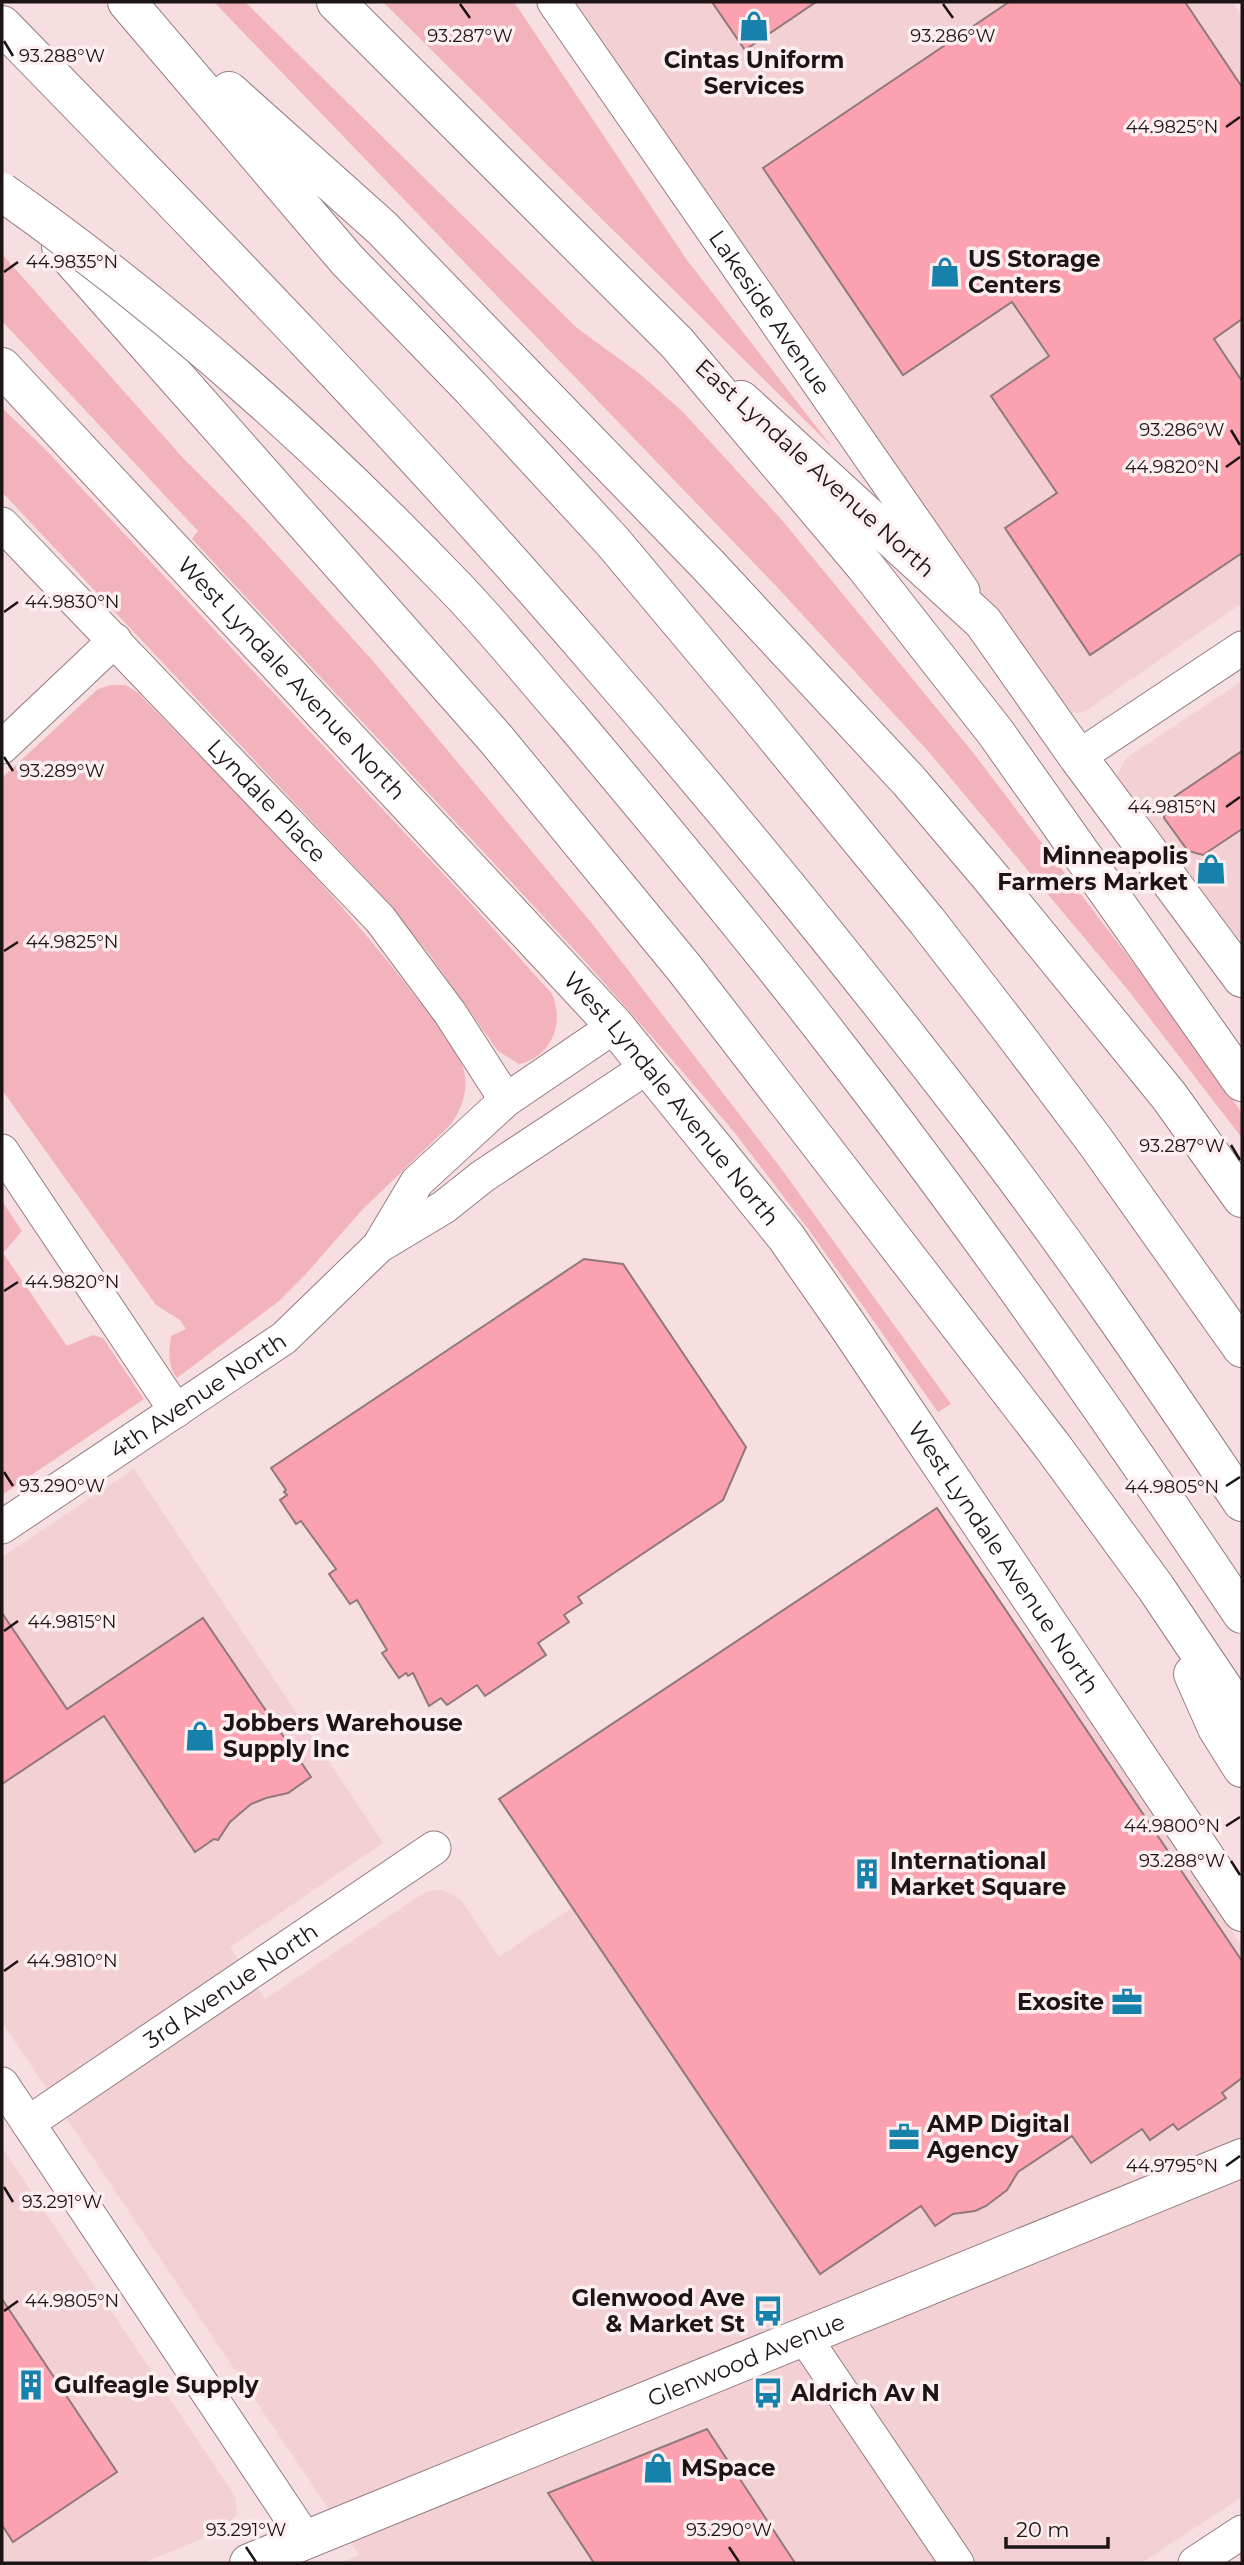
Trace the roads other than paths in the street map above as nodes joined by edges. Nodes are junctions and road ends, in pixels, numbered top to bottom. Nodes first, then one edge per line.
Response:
1 (128, 2) edge
2 (336, 2) edge
3 (554, 2) edge
4 (2, 25) edge
5 (2, 180) edge
6 (2, 192) edge
7 (677, 343) junction
8 (2, 367) edge
9 (2, 524) edge
10 (984, 622) junction
11 (115, 640) junction
12 (1242, 648) edge
13 (2, 747) edge
14 (1079, 757) junction
15 (1242, 978) edge
16 (615, 1026) junction
17 (649, 1066) junction
18 (1242, 1082) edge
19 (506, 1100) junction
20 (2, 1151) edge
21 (1242, 1198) edge
22 (379, 1246) junction
23 (1242, 1348) edge
24 (176, 1411) junction
25 (1242, 1502) edge
26 (2, 1527) edge
27 (1156, 1588) junction
28 (1242, 1614) edge
29 (1242, 1716) edge
30 (1242, 1768) edge
31 (434, 1848) dead end
32 (1242, 1912) edge
33 (2, 2084) edge
34 (28, 2123) junction
35 (1242, 2158) edge
36 (805, 2338) junction
37 (1242, 2532) edge
38 (306, 2540) junction
39 (249, 2563) edge
40 (957, 2563) edge
41 (1195, 2563) edge

1 - 21 main road
1 - 23 main road
2 - 7 main road, East Lyndale Avenue North
3 - 10 street, Lakeside Avenue
4 - 25 main road
5 - 27 main road
6 - 28 main road, bridge
7 - 10 main road, East Lyndale Avenue North
7 - 18 main road
8 - 16 main road, West Lyndale Avenue North
9 - 11 street, Lyndale Place
10 - 14 main road, East Lyndale Avenue North
11 - 13 street
11 - 19 street, Lyndale Place
12 - 14 street
14 - 15 main road, East Lyndale Avenue North
16 - 17 main road, West Lyndale Avenue North
16 - 19 street, 4th Avenue North
17 - 22 street, 4th Avenue North
17 - 32 main road, West Lyndale Avenue North
19 - 22 street, 4th Avenue North
20 - 24 street
22 - 24 street, 4th Avenue North
24 - 26 street, 4th Avenue North
27 - 29 main road
27 - 30 main road
31 - 34 street, 3rd Avenue North
33 - 34 street
34 - 38 street
35 - 36 main road, Glenwood Avenue
36 - 38 main road, Glenwood Avenue
36 - 40 street
37 - 41 street
38 - 39 main road, Glenwood Avenue

